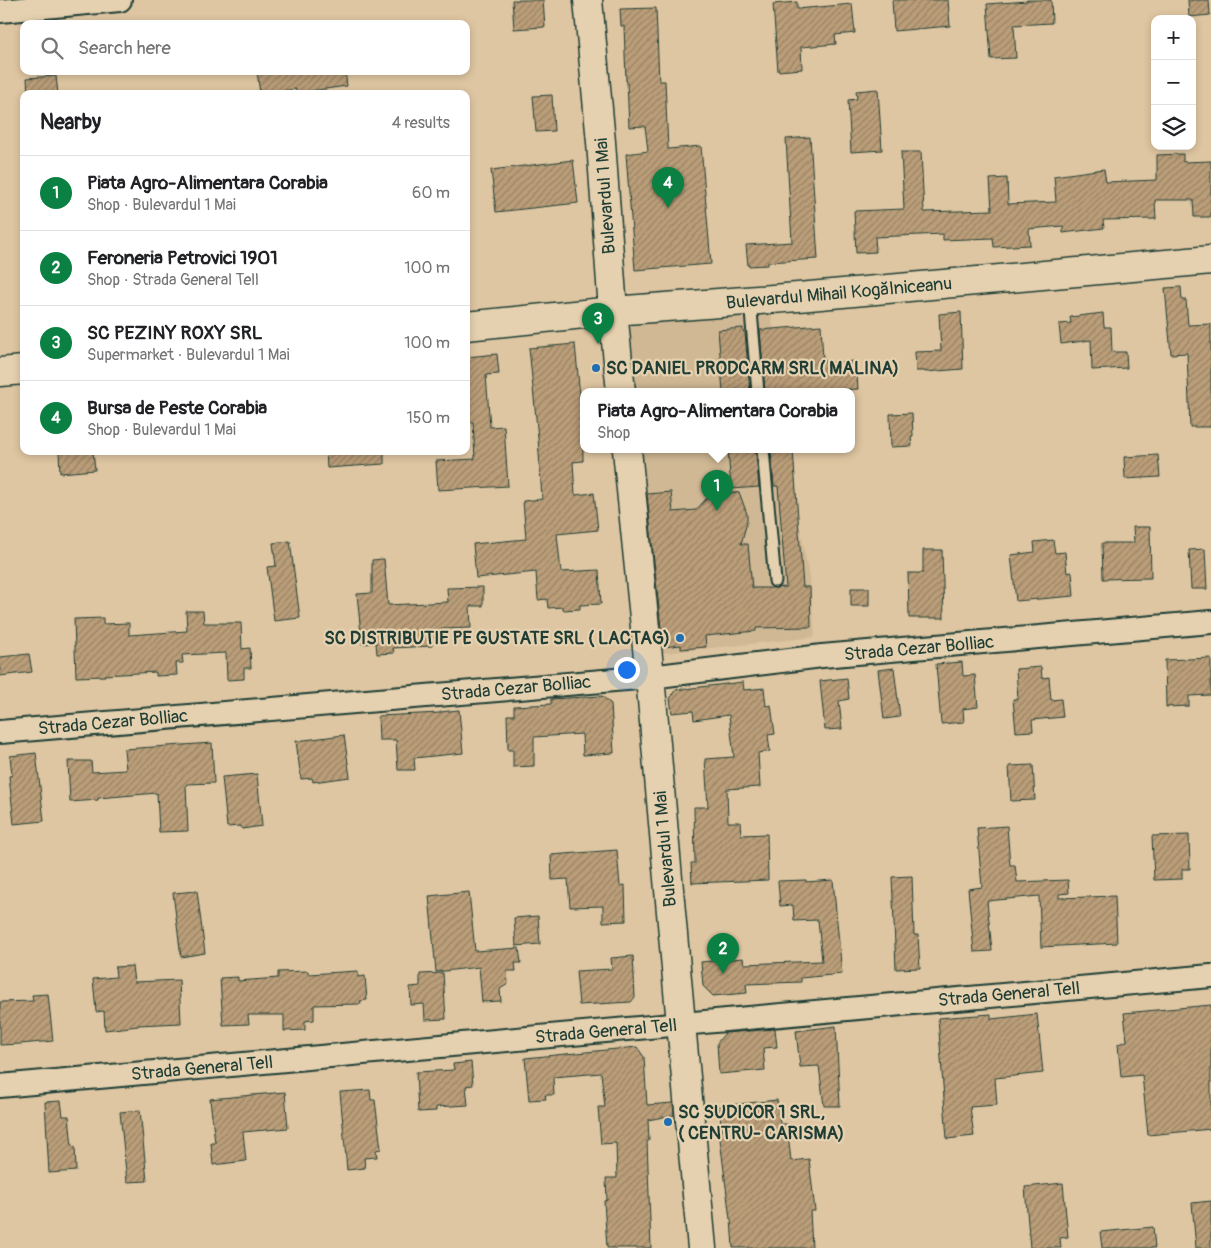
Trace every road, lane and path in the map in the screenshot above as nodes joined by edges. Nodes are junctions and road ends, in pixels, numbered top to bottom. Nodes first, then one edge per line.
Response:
1 (120, 0) edge
2 (588, 0) edge
3 (0, 11) edge
4 (1211, 260) edge
5 (750, 300) junction
6 (613, 311) junction
7 (470, 326) edge
8 (20, 370) edge
9 (0, 372) edge
10 (621, 388) edge
11 (758, 388) edge
12 (627, 453) edge
13 (763, 453) edge
14 (774, 580) dead end
15 (1211, 622) edge
16 (650, 677) junction
17 (0, 732) edge
18 (1211, 976) edge
19 (680, 1024) junction
20 (0, 1086) edge
21 (702, 1248) edge

1 - 3 street
2 - 6 street, Bulevardul 1 Mai
4 - 5 street, Bulevardul Mihail Kogălniceanu
5 - 6 street, Bulevardul Mihail Kogălniceanu
5 - 11 lane
6 - 7 street, Bulevardul Mihail Kogălniceanu
6 - 10 street, Bulevardul 1 Mai
8 - 9 street
12 - 16 street, Bulevardul 1 Mai
13 - 14 lane
15 - 16 street, Strada Cezar Bolliac
16 - 17 street, Strada Cezar Bolliac
16 - 19 street, Bulevardul 1 Mai
18 - 19 street, Strada General Tell
19 - 20 street, Strada General Tell
19 - 21 street, Bulevardul 1 Mai

